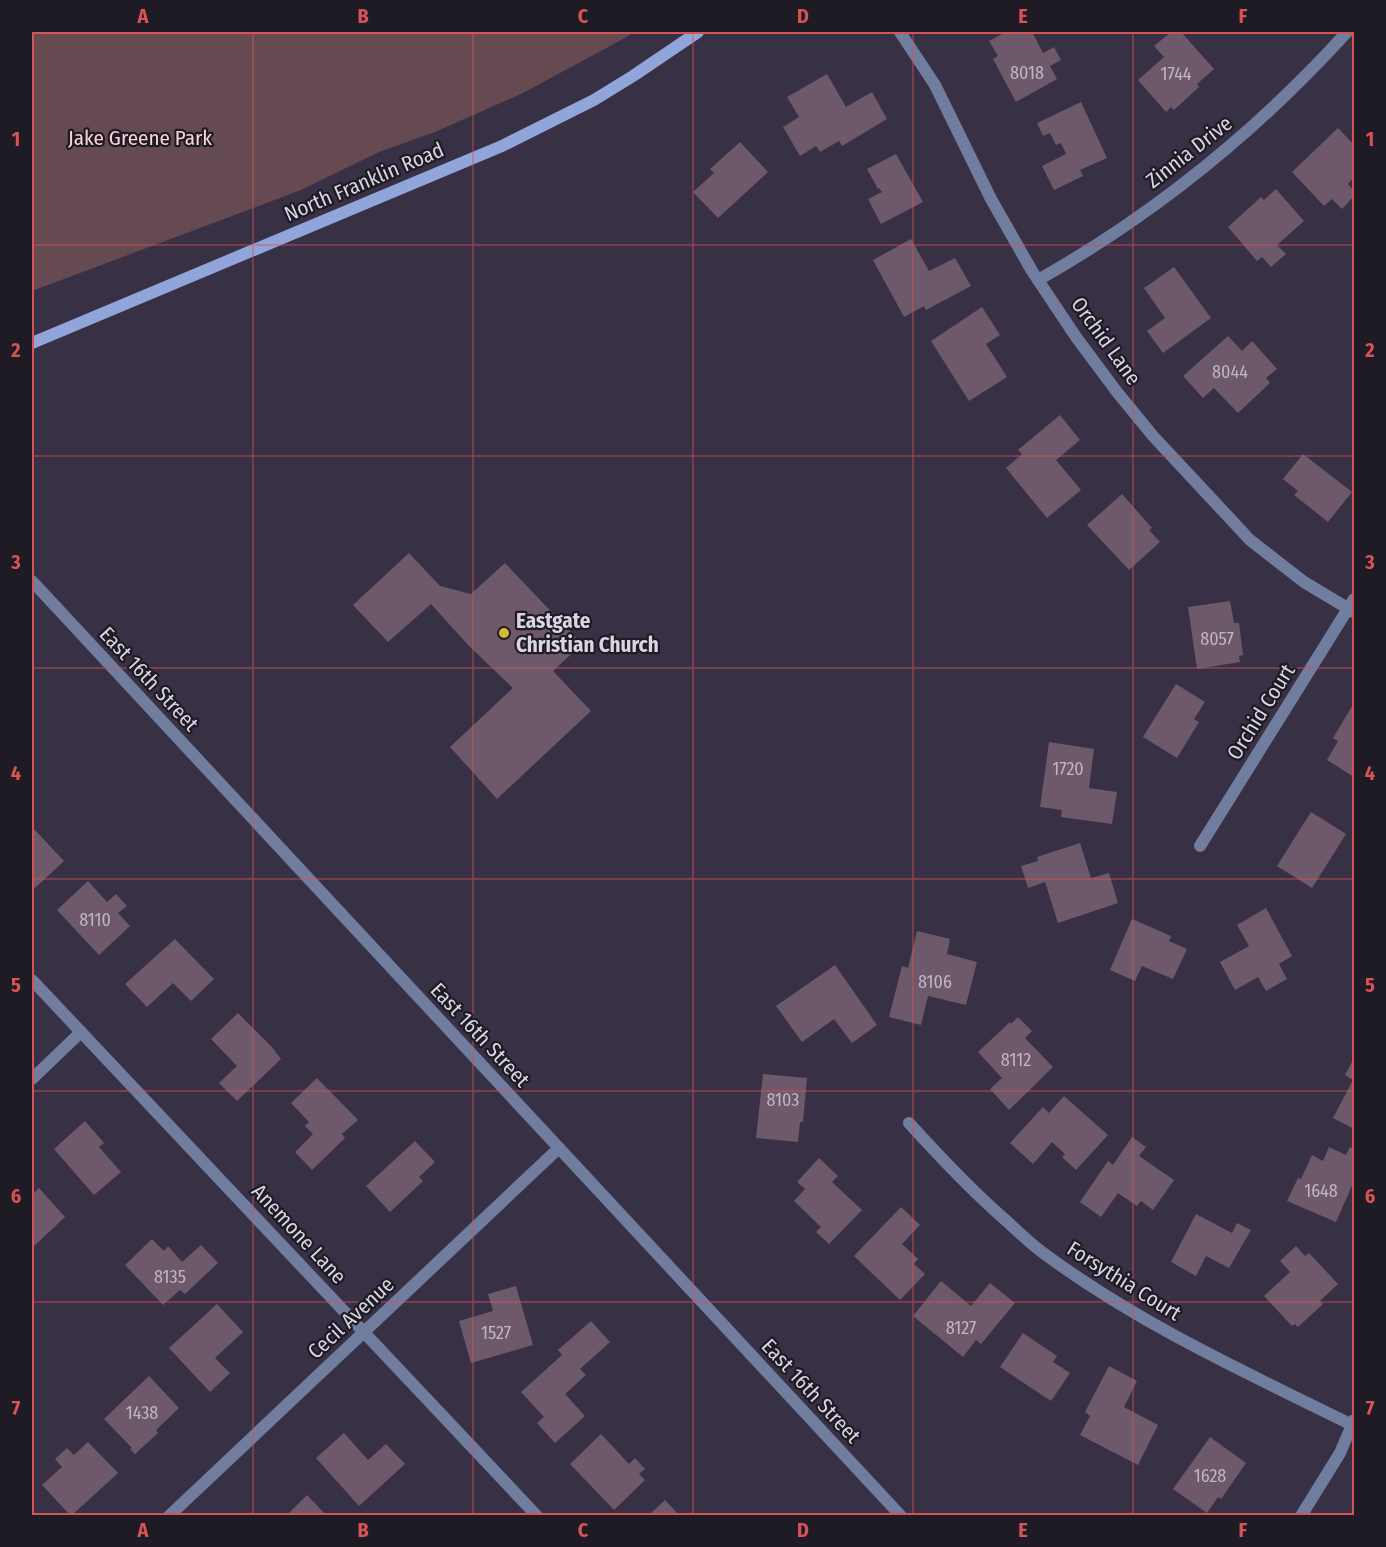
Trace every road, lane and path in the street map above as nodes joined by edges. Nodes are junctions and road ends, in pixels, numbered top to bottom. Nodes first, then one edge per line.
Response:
1 (698, 32) edge
2 (900, 32) edge
3 (1347, 32) edge
4 (1038, 280) junction
5 (32, 342) edge
6 (32, 581) edge
7 (1352, 607) edge
8 (1200, 846) dead end
9 (32, 980) edge
10 (81, 1032) junction
11 (32, 1079) edge
12 (909, 1123) dead end
13 (559, 1148) junction
14 (365, 1331) junction
15 (1353, 1423) edge
16 (169, 1515) edge
17 (537, 1515) edge
18 (901, 1515) edge
19 (1301, 1515) edge

1 - 5 main road, North Franklin Road
2 - 4 street, Orchid Lane
3 - 4 street, Zinnia Drive
4 - 7 street, Orchid Lane
6 - 13 street, East 16th Street
7 - 8 street, Orchid Court
9 - 10 street, Anemone Lane
10 - 11 street
10 - 14 street, Anemone Lane
12 - 15 street, Forsythia Court
13 - 14 street, Cecil Avenue
13 - 18 street, East 16th Street
14 - 16 street, Cecil Avenue
14 - 17 street, Anemone Lane
15 - 19 street

